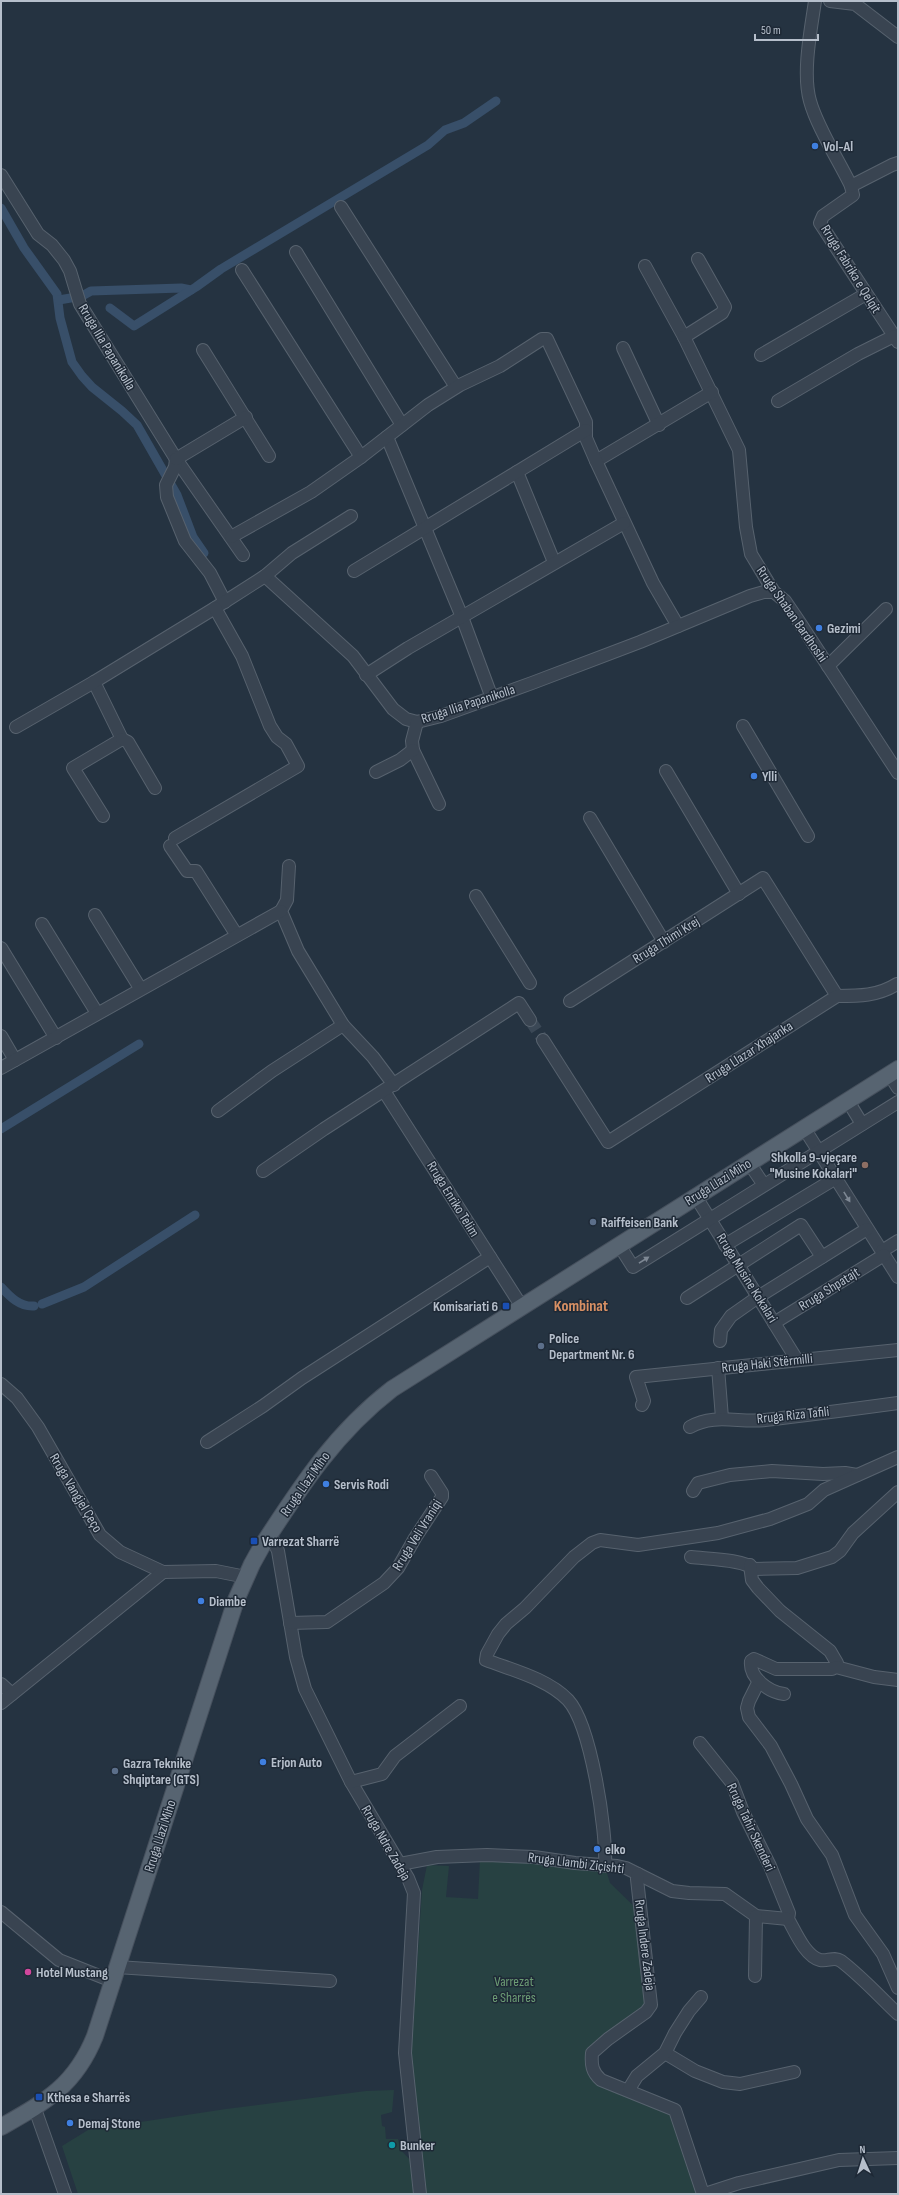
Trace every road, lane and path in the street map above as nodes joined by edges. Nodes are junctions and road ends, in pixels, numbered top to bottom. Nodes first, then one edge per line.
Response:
1 (815, 1) edge
2 (830, 1) edge
3 (898, 37) edge
4 (898, 163) edge
5 (1, 175) edge
6 (851, 186) junction
7 (341, 207) dead end
8 (296, 252) dead end
9 (698, 259) dead end
10 (645, 266) dead end
11 (242, 270) dead end
12 (866, 294) junction
13 (684, 337) junction
14 (896, 339) edge
15 (623, 348) dead end
16 (203, 350) dead end
17 (761, 355) dead end
18 (456, 387) junction
19 (712, 392) junction
20 (778, 401) dead end
21 (246, 417) junction
22 (659, 425) junction
23 (402, 426) junction
24 (586, 430) junction
25 (387, 437) junction
26 (270, 456) dead end
27 (361, 457) junction
28 (596, 461) junction
29 (176, 463) junction
30 (517, 472) junction
31 (351, 516) dead end
32 (624, 523) junction
33 (425, 528) junction
34 (231, 537) junction
35 (243, 555) dead end
36 (554, 562) junction
37 (354, 570) dead end
38 (264, 576) junction
39 (774, 592) junction
40 (220, 605) junction
41 (886, 609) dead end
42 (462, 617) junction
43 (678, 626) junction
44 (828, 666) junction
45 (366, 675) junction
46 (94, 682) junction
47 (492, 698) junction
48 (417, 722) junction
49 (743, 726) dead end
50 (16, 727) dead end
51 (122, 739) junction
52 (413, 750) junction
53 (666, 771) dead end
54 (376, 772) dead end
55 (898, 773) edge
56 (154, 788) dead end
57 (439, 804) dead end
58 (103, 816) dead end
59 (590, 818) dead end
60 (808, 836) dead end
61 (289, 866) dead end
62 (739, 894) junction
63 (476, 896) dead end
64 (281, 911) junction
65 (95, 915) dead end
66 (42, 924) dead end
67 (236, 934) junction
68 (664, 942) junction
69 (1, 948) edge
70 (530, 983) dead end
71 (897, 984) dead end
72 (140, 988) junction
73 (836, 996) junction
74 (570, 1001) dead end
75 (97, 1013) junction
76 (530, 1020) tunnel mouth
77 (344, 1025) junction
78 (1, 1036) edge
79 (56, 1038) junction
80 (543, 1040) tunnel mouth
81 (15, 1060) junction
82 (1, 1068) edge
83 (894, 1072) edge
84 (389, 1088) junction
85 (898, 1088) edge
86 (848, 1100) junction
87 (898, 1102) edge
88 (218, 1111) dead end
89 (862, 1124) junction
90 (804, 1128) junction
91 (819, 1151) junction
92 (749, 1163) junction
93 (263, 1171) dead end
94 (836, 1178) junction
95 (764, 1185) junction
96 (696, 1197) junction
97 (710, 1219) junction
98 (867, 1229) junction
99 (898, 1241) edge
100 (725, 1244) junction
101 (619, 1245) junction
102 (883, 1253) junction
103 (490, 1257) junction
104 (822, 1257) junction
105 (739, 1266) junction
106 (898, 1277) edge
107 (758, 1297) junction
108 (687, 1298) dead end
109 (522, 1307) junction
110 (774, 1323) junction
111 (720, 1341) dead end
112 (898, 1350) edge
113 (797, 1360) junction
114 (718, 1368) junction
115 (1, 1384) edge
116 (898, 1403) edge
117 (642, 1405) dead end
118 (722, 1418) junction
119 (690, 1427) dead end
120 (207, 1442) dead end
121 (898, 1456) edge
122 (857, 1475) junction
123 (431, 1476) dead end
124 (693, 1491) dead end
125 (898, 1492) edge
126 (270, 1533) junction
127 (691, 1557) dead end
128 (750, 1565) junction
129 (163, 1572) junction
130 (246, 1577) junction
131 (290, 1623) junction
132 (836, 1667) junction
133 (898, 1680) edge
134 (759, 1681) junction
135 (1, 1684) edge
136 (12, 1694) junction
137 (784, 1694) dead end
138 (1, 1703) edge
139 (460, 1706) dead end
140 (700, 1743) dead end
141 (350, 1782) junction
142 (400, 1864) junction
143 (605, 1866) junction
144 (638, 1874) junction
145 (1, 1912) edge
146 (756, 1916) junction
147 (788, 1919) junction
148 (115, 1974) junction
149 (755, 1976) dead end
150 (330, 1981) dead end
151 (898, 1988) edge
152 (701, 1997) dead end
153 (898, 2014) edge
154 (665, 2053) junction
155 (794, 2072) dead end
156 (629, 2089) junction
157 (34, 2109) junction
158 (1, 2127) edge
159 (898, 2158) edge
160 (65, 2194) edge
161 (420, 2194) edge
162 (704, 2194) edge

1 - 6 street
2 - 3 street
4 - 6 street
5 - 29 street, Rruga Ilia Papanikolla
6 - 12 street, Rruga Fabrika e Qelqit
7 - 18 street
8 - 23 street
9 - 13 street
10 - 13 street, Rruga Shaban Bardhoshi
11 - 27 street
12 - 14 street, Rruga Fabrika e Qelqit
12 - 17 street
13 - 19 street, Rruga Shaban Bardhoshi
14 - 20 street
15 - 22 street
16 - 21 street
18 - 23 street
18 - 24 street
19 - 22 street
19 - 39 street, Rruga Shaban Bardhoshi
21 - 26 street
21 - 29 street
22 - 28 street
23 - 25 street
24 - 28 street
24 - 30 street
25 - 27 street
25 - 33 street
27 - 34 street
28 - 32 street
29 - 34 street, Rruga Ilia Papanikolla
29 - 40 street
30 - 33 street
30 - 36 street
31 - 38 street
32 - 36 street
32 - 43 street
33 - 37 street
33 - 42 street
34 - 35 street, Rruga Ilia Papanikolla
36 - 42 street
38 - 40 street
38 - 45 street, Rruga Ilia Papanikolla
39 - 43 street, Rruga Ilia Papanikolla
39 - 44 street, Rruga Shaban Bardhoshi
40 - 46 street
40 - 67 street
41 - 44 street
42 - 45 street
42 - 47 street
43 - 47 street, Rruga Ilia Papanikolla
44 - 55 street, Rruga Shaban Bardhoshi
45 - 48 street, Rruga Ilia Papanikolla
46 - 50 street
46 - 51 street
47 - 48 street, Rruga Ilia Papanikolla
48 - 52 street
49 - 60 street
51 - 56 street
51 - 58 street
52 - 54 street
52 - 57 street
53 - 62 street
59 - 68 street
61 - 64 street
62 - 68 street, Rruga Thimi Krej
62 - 73 street, Rruga Thimi Krej
63 - 70 street
64 - 67 street
64 - 77 street, Rruga Enriko Telim
65 - 72 street
66 - 75 street
67 - 72 street
68 - 74 street, Rruga Thimi Krej
69 - 79 street
71 - 73 street
72 - 75 street
73 - 80 street, Rruga Llazar Xhajanka
75 - 79 street
76 - 84 street
77 - 84 street, Rruga Enriko Telim
77 - 88 street
78 - 81 street
79 - 81 street
81 - 82 street
83 - 85 street
83 - 86 main road, Rruga Llazi Miho
84 - 93 street
84 - 103 street, Rruga Enriko Telim
86 - 89 street
86 - 90 main road, Rruga Llazi Miho
87 - 89 street
89 - 91 street
90 - 91 street
90 - 92 main road, Rruga Llazi Miho
91 - 94 street
91 - 95 street
92 - 95 street
92 - 96 main road, Rruga Llazi Miho
94 -> 98 street
94 - 100 street
95 - 97 street
96 - 97 street, Rruga Musine Kokalari
96 - 101 main road, Rruga Llazi Miho
97 - 100 street, Rruga Musine Kokalari
101 -> 97 street
98 - 102 street
98 - 104 street
99 - 102 street, Rruga Shpatajt
100 - 105 street, Rruga Musine Kokalari
101 - 109 main road, Rruga Llazi Miho
102 - 106 street
102 - 110 street, Rruga Shpatajt
103 - 109 street, Rruga Enriko Telim
103 - 120 street
104 - 105 street
104 - 107 street
105 - 107 street, Rruga Musine Kokalari
105 - 108 street
107 - 110 street, Rruga Musine Kokalari
107 - 111 street
109 - 126 main road, Rruga Llazi Miho
110 - 113 street, Rruga Musine Kokalari
112 - 113 street, Rruga Haki Stërmilli
113 - 114 street, Rruga Haki Stërmilli
114 - 117 street, Rruga Haki Stërmilli
114 - 118 street
115 - 129 street, Rruga Vangjel Çeço
116 - 118 street, Rruga Riza Tafili
118 - 119 street, Rruga Riza Tafili
121 - 122 street
122 - 124 street
122 - 143 street
123 - 131 street, Rruga Veli Vraniqi
125 - 128 street
126 - 130 main road, Rruga Llazi Miho
126 - 131 street, Rruga Ndre Zadeja
127 - 128 street
128 - 132 street
129 - 130 street, Rruga Vangjel Çeço
129 - 136 street
130 - 148 main road, Rruga Llazi Miho
131 - 141 street, Rruga Ndre Zadeja
132 - 133 street
132 - 134 street
134 - 137 street
134 - 151 street
135 - 136 street
136 - 138 street
139 - 141 street
140 - 147 street, Rruga Tahir Skenderi
141 - 142 street, Rruga Ndre Zadeja
142 - 143 street, Rruga Llambi Ziçishti
142 - 161 street, Rruga Ndre Zadeja
143 - 144 street, Rruga Llambi Ziçishti
144 - 146 street, Rruga Llambi Ziçishti
144 - 156 street, Rruga Indere Zadeja
145 - 148 street
146 - 147 street
146 - 149 street
147 - 153 street, Rruga Tahir Skenderi
148 - 150 street
148 - 157 main road, Rruga Llazi Miho
152 - 154 street
154 - 155 street
154 - 156 street
156 - 162 street, Rruga Indere Zadeja
157 - 158 main road, Rruga Llazi Miho
157 - 160 street
159 - 162 street

